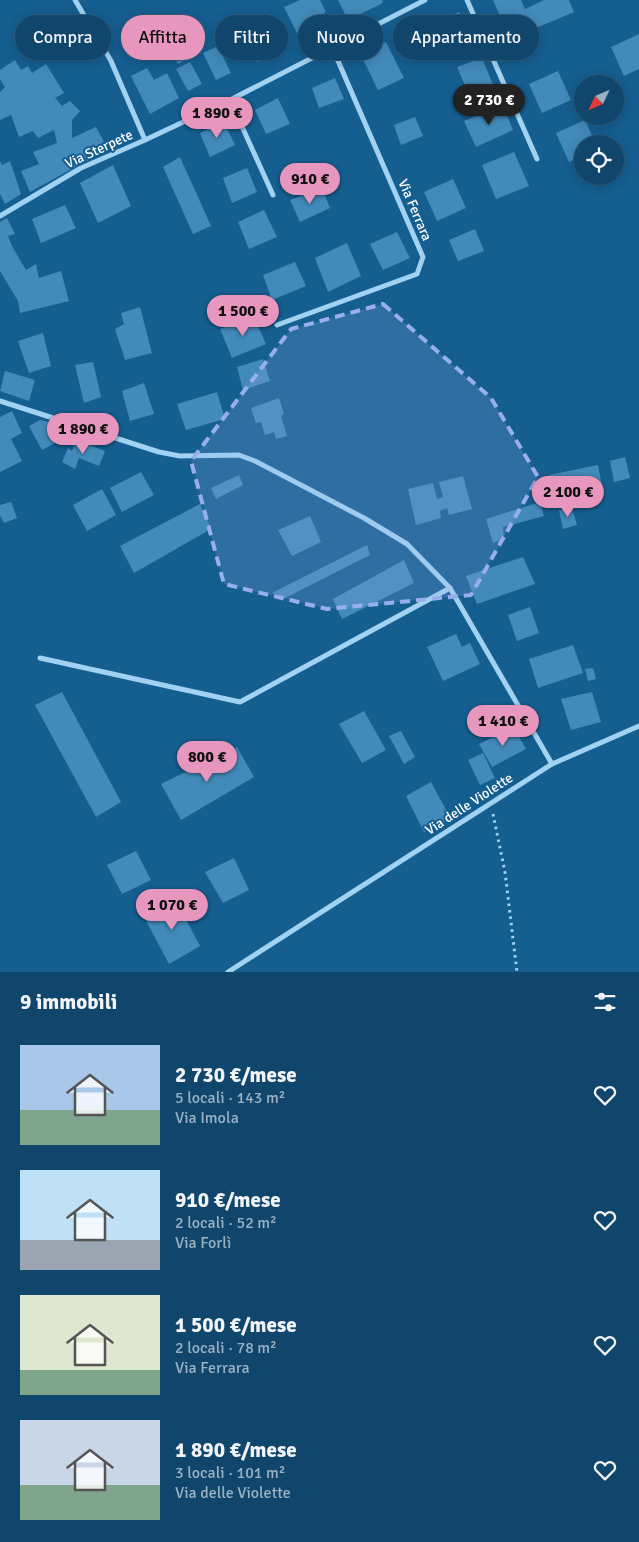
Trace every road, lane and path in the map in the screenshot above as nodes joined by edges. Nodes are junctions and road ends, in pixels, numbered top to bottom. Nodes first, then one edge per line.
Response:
1 (75, 0) edge
2 (425, 0) edge
3 (467, 0) edge
4 (383, 21) edge
5 (307, 60) edge
6 (338, 60) edge
7 (230, 100) junction
8 (145, 140) junction
9 (537, 159) dead end
10 (273, 195) dead end
11 (0, 216) edge
12 (277, 325) dead end
13 (0, 401) edge
14 (450, 588) junction
15 (40, 658) dead end
16 (639, 726) edge
17 (552, 764) junction
18 (491, 803) junction
19 (228, 972) edge
20 (517, 972) edge

1 - 8 street
2 - 4 street, Via Sterpete
3 - 9 street
5 - 7 street, Via Sterpete
6 - 12 street, Via Ferrara
7 - 8 street, Via Sterpete
7 - 10 street
8 - 11 street, Via Sterpete
13 - 14 street
14 - 15 street
14 - 17 street
16 - 17 street, Via delle Violette
17 - 18 street, Via delle Violette
18 - 19 street, Via delle Violette
18 - 20 path

